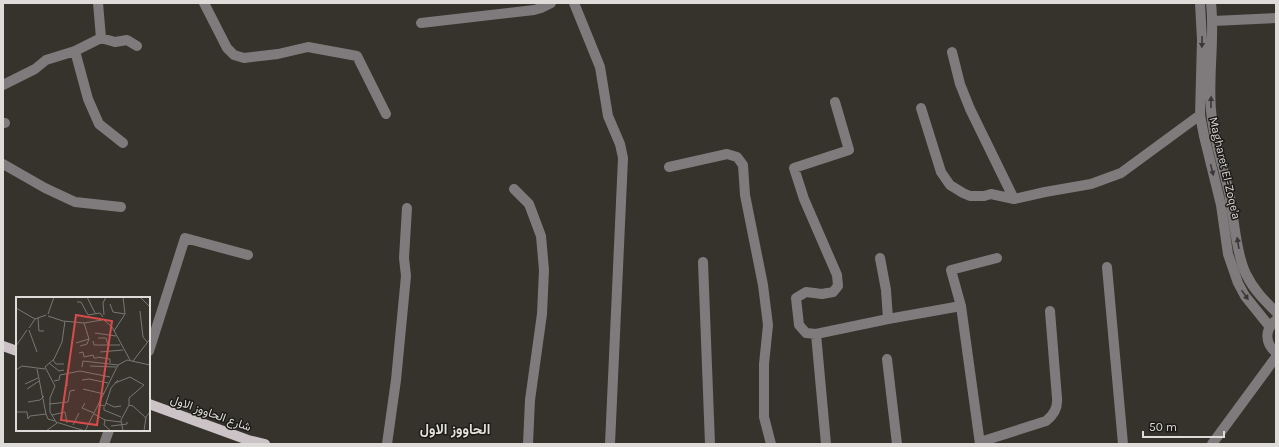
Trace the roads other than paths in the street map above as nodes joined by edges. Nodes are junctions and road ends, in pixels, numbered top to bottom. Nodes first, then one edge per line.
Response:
1 (98, 3) edge
2 (204, 3) edge
3 (550, 3) edge
4 (574, 3) edge
5 (1200, 3) edge
6 (1211, 3) edge
7 (1276, 18) edge
8 (1213, 21) junction
9 (421, 23) dead end
10 (101, 38) junction
11 (136, 46) dead end
12 (75, 52) junction
13 (952, 52) dead end
14 (3, 85) edge
15 (835, 102) dead end
16 (921, 108) dead end
17 (386, 114) dead end
18 (1200, 115) junction
19 (123, 143) dead end
20 (3, 164) edge
21 (669, 167) dead end
22 (514, 189) dead end
23 (1014, 199) junction
24 (121, 207) dead end
25 (407, 208) dead end
26 (248, 255) dead end
27 (880, 258) dead end
28 (997, 258) dead end
29 (703, 262) dead end
30 (1107, 267) dead end
31 (962, 306) junction
32 (1050, 311) dead end
33 (1276, 312) edge
34 (888, 319) junction
35 (1273, 324) edge
36 (816, 334) junction
37 (3, 346) edge
38 (150, 348) edge
39 (16, 351) edge
40 (1276, 353) edge
41 (1276, 357) edge
42 (887, 359) dead end
43 (150, 404) edge
44 (109, 431) edge
45 (247, 442) edge
46 (980, 443) edge
47 (104, 444) edge
48 (265, 444) edge
49 (387, 444) edge
50 (528, 444) edge
51 (610, 444) edge
52 (710, 444) edge
53 (771, 444) edge
54 (826, 444) edge
55 (897, 444) edge
56 (1123, 444) edge
57 (1212, 444) edge

1 - 10 street
2 - 17 street
3 - 9 street
4 - 51 street
5 -> 18 street, Magharet El-Zoqe'a
6 - 8 street, Magharet El-Zoqe'a
7 - 8 street
33 -> 8 street, Magharet El-Zoqe'a
10 - 11 street
10 - 12 street
12 - 14 street
12 - 19 street
13 - 23 street
15 - 36 street
16 - 23 street
18 - 23 street
18 -> 35 street, Magharet El-Zoqe'a
20 - 24 street
21 - 53 street
22 - 50 street
25 - 49 street
26 - 38 street
27 - 34 street
28 - 31 street
29 - 52 street
30 - 56 street
31 - 34 street
31 - 46 street
32 - 46 street
34 - 36 street
35 - 40 street
36 - 54 street
37 - 39 main road
41 - 57 street
42 - 55 street
43 - 45 main road, شارع الحاووز الاول
44 - 47 street
45 - 48 main road, شارع الحاووز الاول

